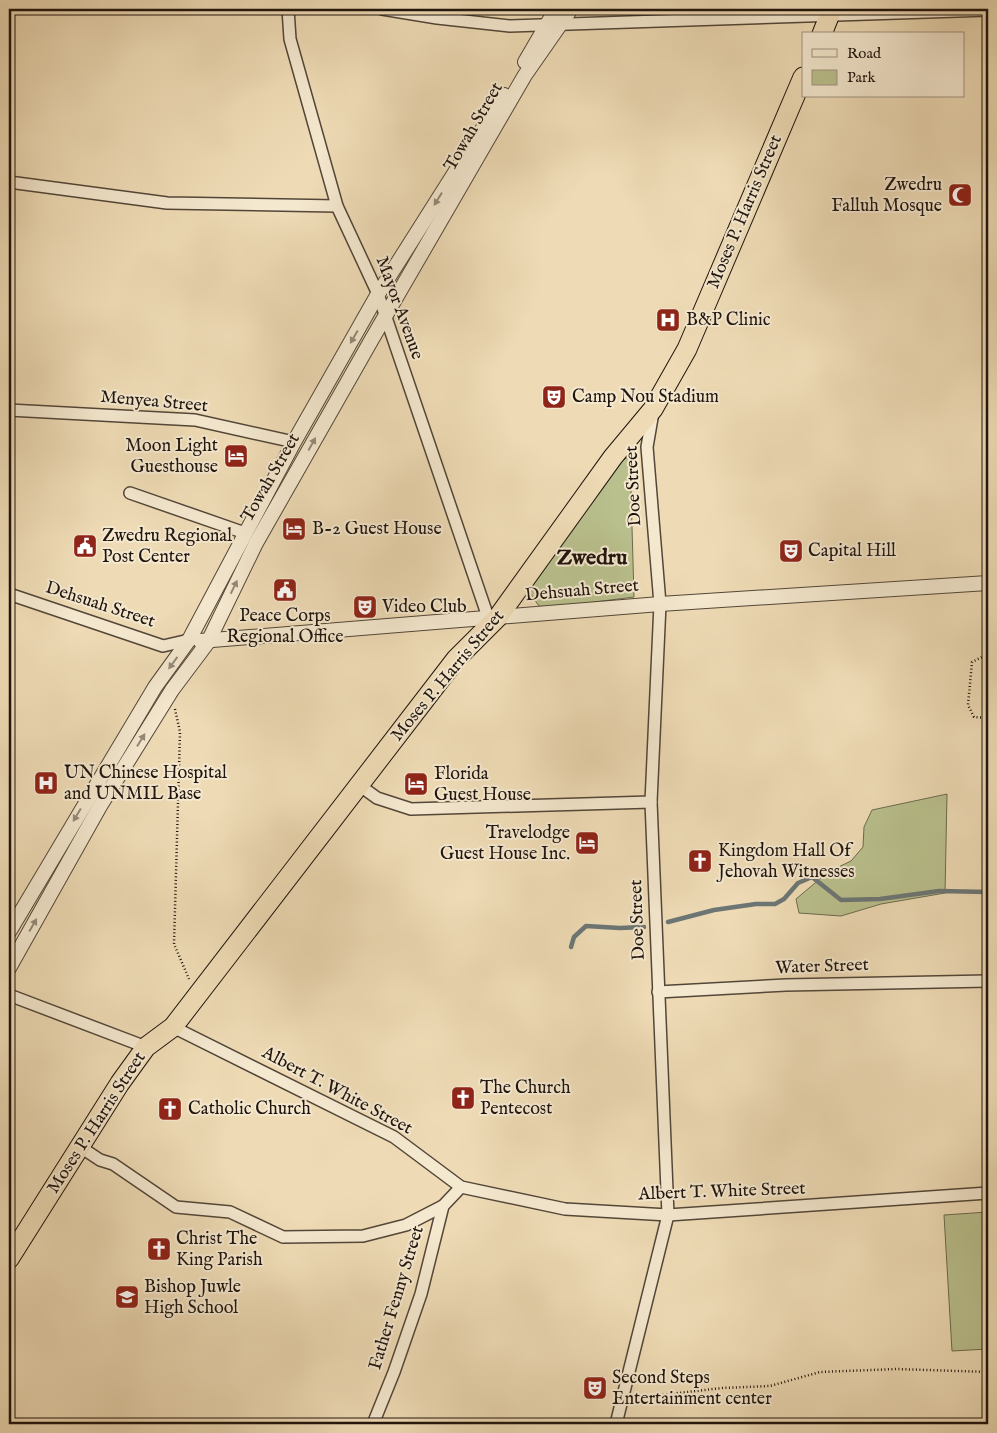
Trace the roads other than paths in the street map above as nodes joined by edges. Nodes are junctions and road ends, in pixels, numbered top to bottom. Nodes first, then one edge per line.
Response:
1 (288, 9) edge
2 (382, 9) edge
3 (556, 9) edge
4 (571, 9) edge
5 (988, 10) edge
6 (831, 11) edge
7 (549, 23) junction
8 (564, 23) junction
9 (823, 32) edge
10 (802, 78) edge
11 (9, 182) edge
12 (337, 206) junction
13 (378, 294) junction
14 (386, 316) junction
15 (653, 409) junction
16 (9, 410) edge
17 (294, 442) junction
18 (130, 493) dead end
19 (245, 533) junction
20 (988, 583) edge
21 (9, 594) edge
22 (660, 604) junction
23 (493, 617) junction
24 (189, 640) junction
25 (208, 642) junction
26 (359, 785) junction
27 (652, 802) junction
28 (9, 932) edge
29 (9, 968) edge
30 (988, 980) edge
31 (658, 992) junction
32 (9, 995) edge
33 (173, 1027) junction
34 (146, 1047) junction
35 (79, 1146) junction
36 (461, 1187) junction
37 (988, 1193) edge
38 (443, 1206) junction
39 (668, 1215) junction
40 (9, 1259) edge
41 (373, 1424) edge
42 (616, 1424) edge

1 - 12 street, Mayor Avenue
2 - 7 street
3 - 7 street, Towah Street
4 - 8 street, Towah Street
5 - 6 street
6 - 8 street
6 - 9 highway
7 - 8 street
7 -> 13 street, Towah Street
8 - 14 street, Towah Street
10 - 15 highway, Moses P. Harris Street
11 - 12 street
12 - 13 street, Mayor Avenue
13 - 14 street, Mayor Avenue
13 -> 17 street, Towah Street
14 - 23 street, Mayor Avenue
25 -> 14 street, Towah Street
15 - 22 street, Doe Street
15 - 23 highway, Moses P. Harris Street
16 - 17 street, Menyea Street
17 - 19 street, Towah Street
18 - 19 street
19 - 24 street, Towah Street
20 - 22 street, Dehsuah Street
21 - 24 street, Dehsuah Street
22 - 23 street, Dehsuah Street
22 - 27 street, Doe Street
23 - 25 street, Dehsuah Street
23 - 26 highway, Moses P. Harris Street
24 - 25 street, Dehsuah Street
24 -> 28 street, Towah Street
29 -> 25 street, Towah Street
26 - 27 street
26 - 33 highway, Moses P. Harris Street
27 - 31 street, Doe Street
30 - 31 street, Water Street
31 - 39 street, Doe Street
32 - 34 street
33 - 34 highway, Moses P. Harris Street
33 - 36 street, Albert T. White Street
34 - 35 highway, Moses P. Harris Street
35 - 38 street
35 - 40 highway, Moses P. Harris Street
36 - 38 street, Father Fenny Street
36 - 39 street, Albert T. White Street
37 - 39 street, Albert T. White Street
38 - 41 street, Father Fenny Street
39 - 42 street, Doe Street

